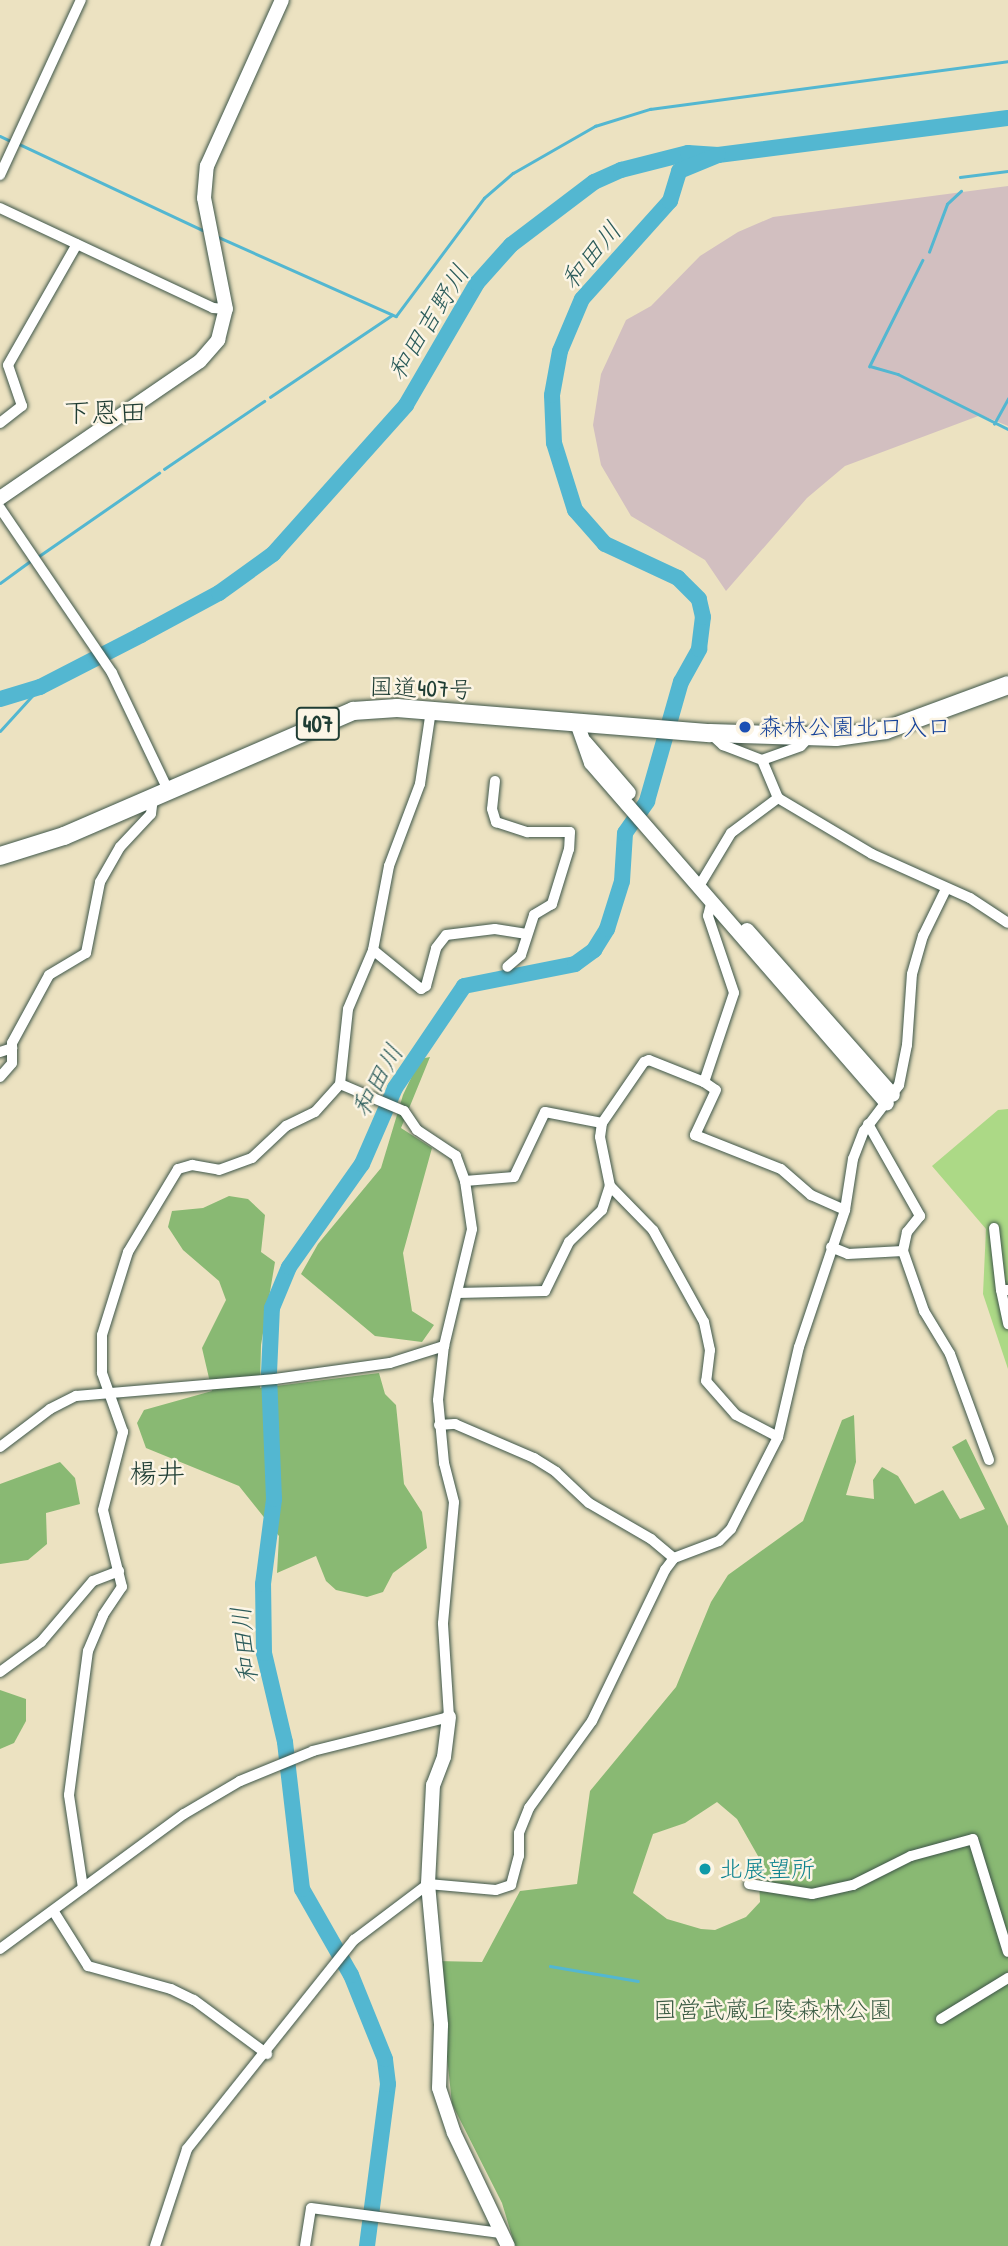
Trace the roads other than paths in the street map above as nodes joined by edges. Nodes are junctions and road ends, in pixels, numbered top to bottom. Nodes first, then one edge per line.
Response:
1 (81, 0) edge
2 (282, 0) edge
3 (0, 175) edge
4 (0, 208) edge
5 (77, 244) junction
6 (226, 309) junction
7 (0, 424) edge
8 (0, 498) edge
9 (0, 508) edge
10 (1008, 685) edge
11 (430, 710) junction
12 (580, 731) junction
13 (710, 733) junction
14 (809, 737) junction
15 (762, 760) junction
16 (495, 781) dead end
17 (161, 795) junction
18 (778, 798) junction
19 (0, 856) edge
20 (701, 885) junction
21 (946, 889) junction
22 (711, 904) junction
23 (1008, 923) edge
24 (527, 934) junction
25 (373, 950) junction
26 (507, 967) dead end
27 (12, 1048) junction
28 (0, 1052) edge
29 (0, 1077) edge
30 (704, 1082) junction
31 (340, 1084) junction
32 (890, 1099) junction
33 (602, 1124) junction
34 (868, 1124) junction
35 (465, 1181) junction
36 (610, 1186) junction
37 (845, 1210) junction
38 (994, 1228) dead end
39 (831, 1247) junction
40 (903, 1251) junction
41 (1004, 1290) edge
42 (457, 1293) junction
43 (1008, 1324) edge
44 (444, 1346) junction
45 (107, 1391) junction
46 (439, 1424) junction
47 (778, 1437) junction
48 (0, 1447) edge
49 (989, 1460) dead end
50 (674, 1558) junction
51 (119, 1571) junction
52 (0, 1672) edge
53 (449, 1717) junction
54 (428, 1884) junction
55 (750, 1884) dead end
56 (83, 1888) junction
57 (54, 1912) junction
58 (0, 1949) edge
59 (1008, 1952) edge
60 (1008, 1978) edge
61 (943, 2017) dead end
62 (267, 2054) junction
63 (505, 2239) edge
64 (155, 2246) edge
65 (305, 2246) edge

1 - 3 street
2 - 6 street
4 - 5 street
5 - 6 street
5 - 7 street
6 - 8 street
9 - 17 street
10 - 14 highway, 国道407号 / 407
11 - 12 highway, 国道407号 / 407
11 - 17 highway, 国道407号 / 407
11 - 25 street
12 - 13 highway, 国道407号 / 407
12 - 20 street
13 - 14 highway, 国道407号 / 407
13 - 15 street
14 - 15 street
15 - 18 street
16 - 24 street
17 - 19 highway, 国道407号 / 407
17 - 27 street
18 - 20 street
18 - 21 street
20 - 22 street
20 - 32 street
21 - 23 street
21 - 32 street
22 - 30 street
22 - 32 street
24 - 25 street
24 - 26 street
25 - 31 street
27 - 28 street
27 - 29 street
30 - 33 street
30 - 37 street
31 - 35 street
31 - 45 street
32 - 34 street
33 - 35 street
33 - 36 street
34 - 37 street
34 - 40 street
35 - 42 street
36 - 42 street
36 - 47 street
37 - 39 street
38 - 41 street
39 - 40 street
39 - 47 street
40 - 49 street
41 - 43 street
42 - 44 street
44 - 45 street
44 - 46 street
45 - 48 street
45 - 51 street
46 - 50 street
46 - 53 street
47 - 50 street
50 - 54 street
51 - 52 street
51 - 56 street
53 - 54 street
53 - 56 street
54 - 62 street
54 - 63 street
55 - 59 street
56 - 57 street
57 - 58 street
57 - 62 street
60 - 61 street
62 - 64 street
63 - 65 street

